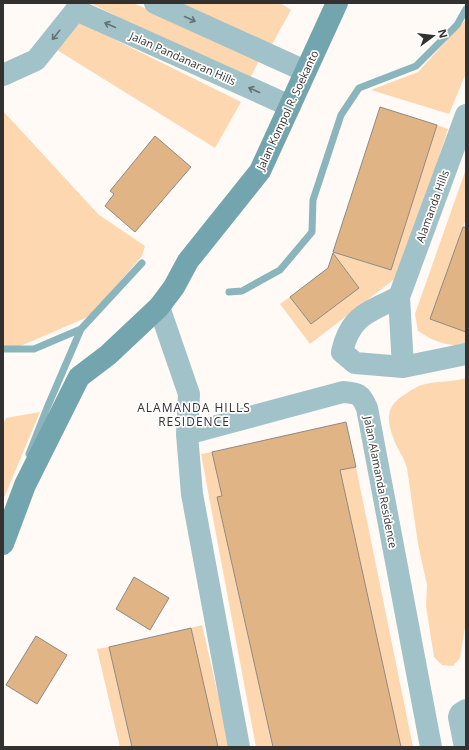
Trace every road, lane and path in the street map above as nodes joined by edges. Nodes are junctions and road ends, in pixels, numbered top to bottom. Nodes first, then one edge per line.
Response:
1 (155, 3) edge
2 (337, 3) edge
3 (77, 6) edge
4 (305, 71) junction
5 (3, 75) edge
6 (290, 106) junction
7 (466, 115) edge
8 (399, 297) junction
9 (159, 307) junction
10 (466, 354) edge
11 (403, 366) junction
12 (187, 434) junction
13 (3, 544) edge
14 (466, 710) edge
15 (238, 747) edge
16 (432, 747) edge
17 (465, 747) edge

1 -> 4 street
2 - 4 main road, Jalan Kompol R. Soekanto
3 -> 5 street, Jalan Pandanaran Hills
6 -> 3 street, Jalan Pandanaran Hills
4 - 6 main road, Jalan Kompol R. Soekanto
6 - 9 main road, Jalan Kompol R. Soekanto
7 - 8 street, Alamanda Hills
8 - 11 street, Alamanda Hills
8 - 11 street
9 - 12 street
9 - 13 main road, Jalan Kompol R. Soekanto
10 - 11 street
12 - 15 street
12 - 16 street, Jalan Alamanda Residence
14 - 17 street

